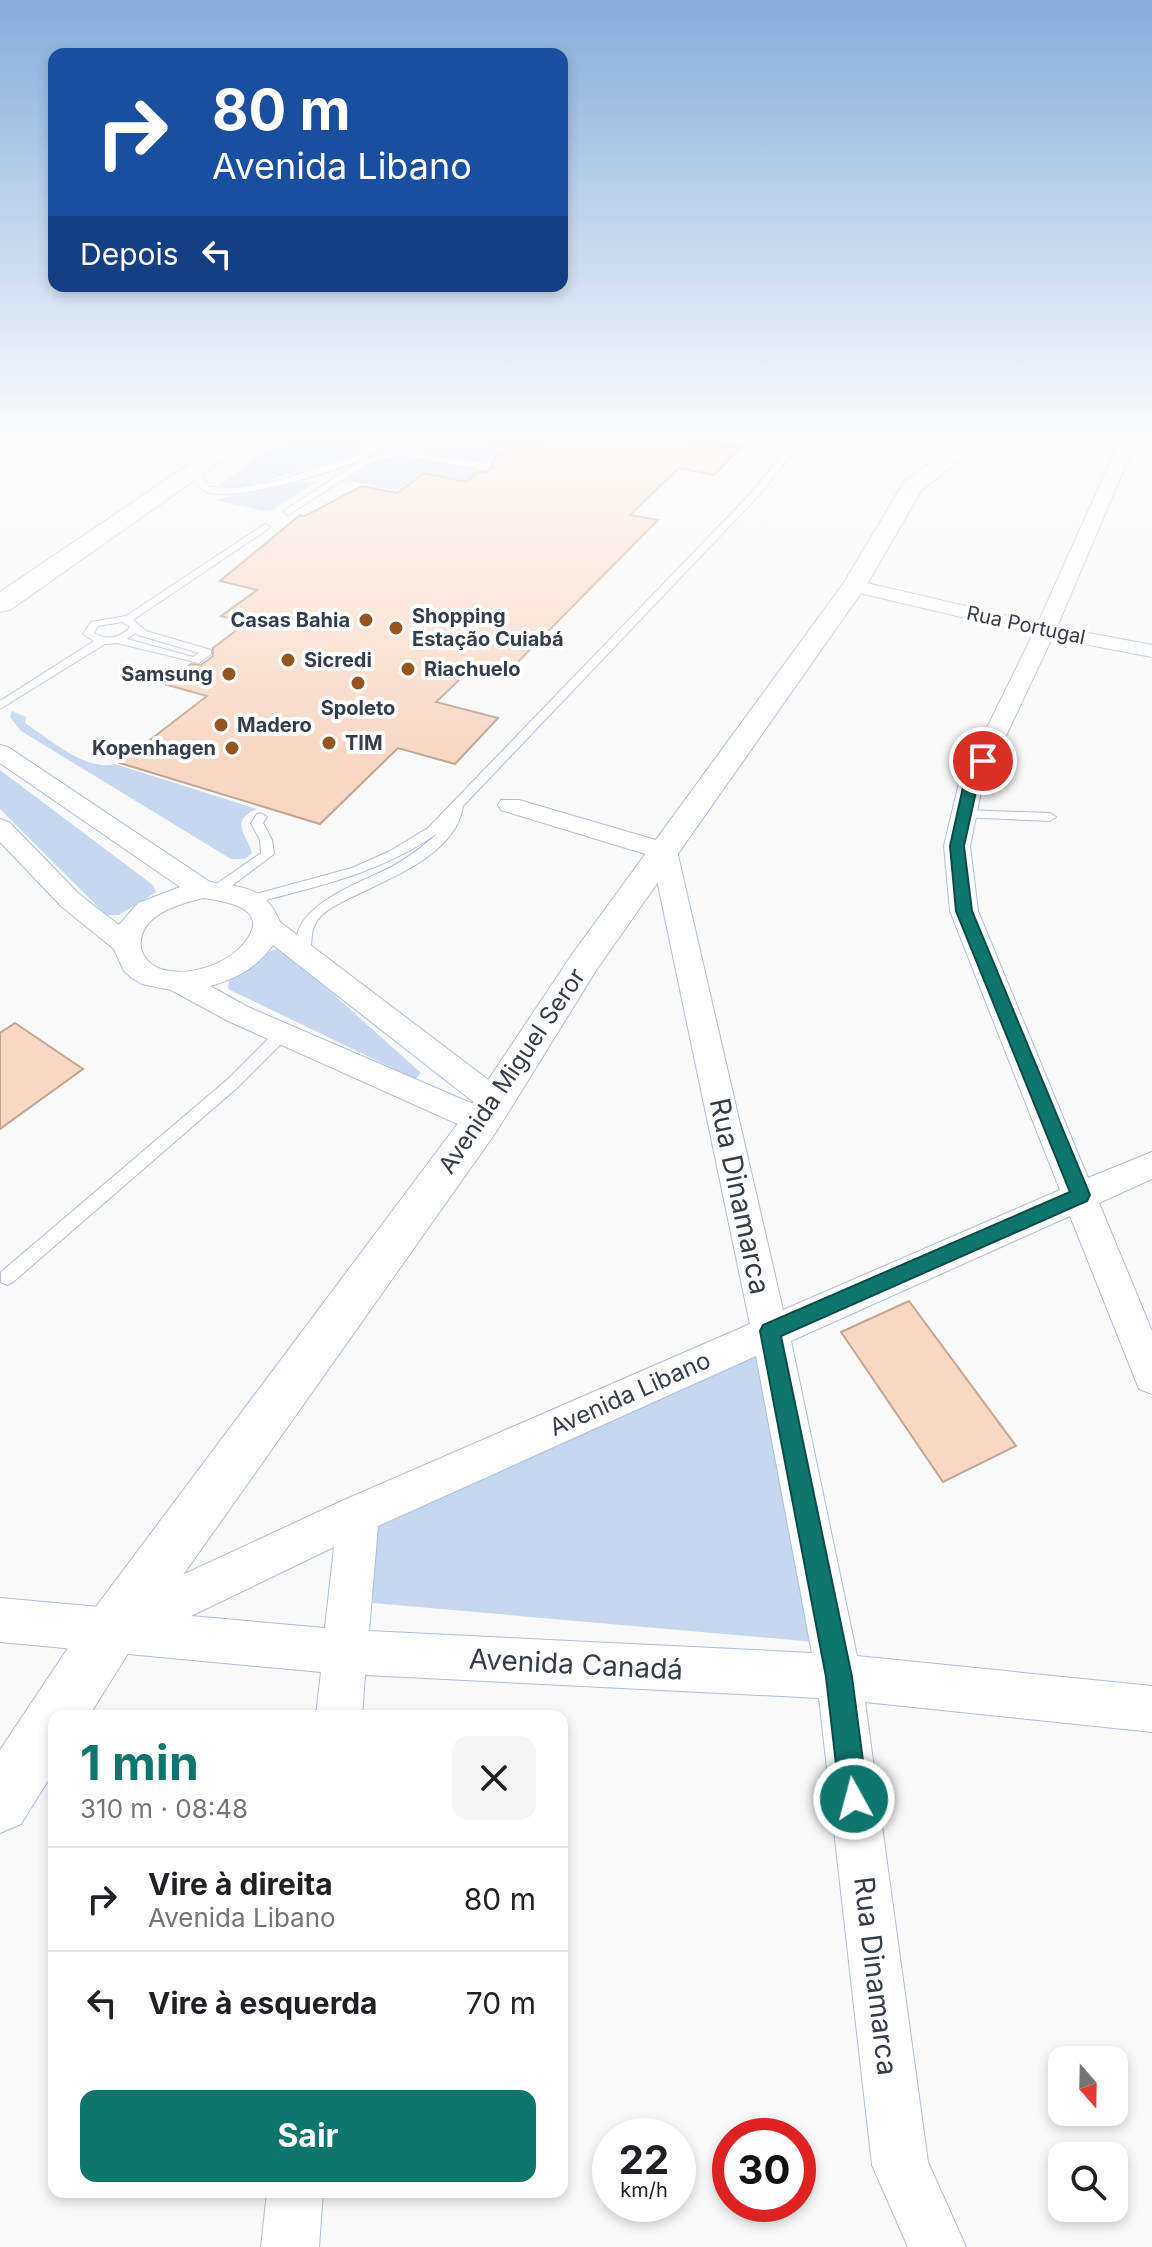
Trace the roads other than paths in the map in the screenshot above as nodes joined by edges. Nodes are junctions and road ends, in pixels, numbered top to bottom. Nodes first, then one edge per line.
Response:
1 (59, 543) edge
2 (88, 543) edge
3 (243, 543) edge
4 (708, 543) edge
5 (879, 543) edge
6 (1083, 543) edge
7 (0, 582) edge
8 (854, 586) junction
9 (0, 604) edge
10 (132, 623) junction
11 (1045, 631) junction
12 (118, 640) junction
13 (102, 641) junction
14 (1152, 651) edge
15 (0, 706) edge
16 (0, 752) edge
17 (459, 803) junction
18 (510, 805) dead end
19 (964, 814) junction
20 (261, 817) dead end
21 (1050, 817) dead end
22 (0, 827) edge
23 (664, 851) junction
24 (210, 890) junction
25 (250, 900) junction
26 (267, 926) junction
27 (125, 944) junction
28 (304, 954) junction
29 (180, 982) junction
30 (282, 1034) junction
31 (489, 1112) junction
32 (1152, 1165) edge
33 (1081, 1195) junction
34 (7, 1277) dead end
35 (770, 1331) junction
36 (1152, 1377) edge
37 (358, 1514) junction
38 (0, 1620) edge
39 (111, 1631) junction
40 (345, 1652) junction
41 (839, 1677) junction
42 (1152, 1709) edge
43 (60, 1710) edge
44 (340, 1710) edge
45 (48, 1729) edge
46 (0, 1803) edge
47 (294, 2198) edge
48 (290, 2247) edge
49 (937, 2247) edge

1 - 7 highway
2 - 9 highway
3 - 10 lane
4 - 17 lane
5 - 8 street, Avenida Miguel Seror
6 - 11 street
8 - 11 street, Rua Portugal
8 - 23 street, Avenida Miguel Seror
10 - 12 lane
10 - 12 lane
10 - 13 lane
11 - 14 street, Rua Portugal
11 - 19 street
12 - 13 lane
13 - 15 lane
16 - 24 street
17 - 25 lane
17 - 28 lane
18 - 23 street
19 - 21 lane
19 - 33 street
20 - 24 lane
22 - 27 street
23 - 31 street, Avenida Miguel Seror
23 - 35 street, Rua Dinamarca
24 - 25 street
24 - 27 street
25 - 26 street
26 - 28 street
26 - 29 street
27 - 29 street
28 - 31 street
29 - 30 street
30 - 31 street
30 - 34 lane
31 - 39 street, Avenida Miguel Seror
32 - 33 street, Avenida Libano
33 - 35 street, Avenida Libano
33 - 36 street
35 - 37 street, Avenida Libano
35 - 41 street, Rua Dinamarca
37 - 39 street, Avenida Libano
37 - 40 street
38 - 39 street, Avenida Canadá
39 - 40 street, Avenida Canadá
39 - 43 street, Avenida Miguel Seror
40 - 41 street, Avenida Canadá
40 - 44 street
41 - 42 street, Avenida Canadá
41 - 49 street, Rua Dinamarca
45 - 46 street, Avenida Miguel Seror
47 - 48 street

